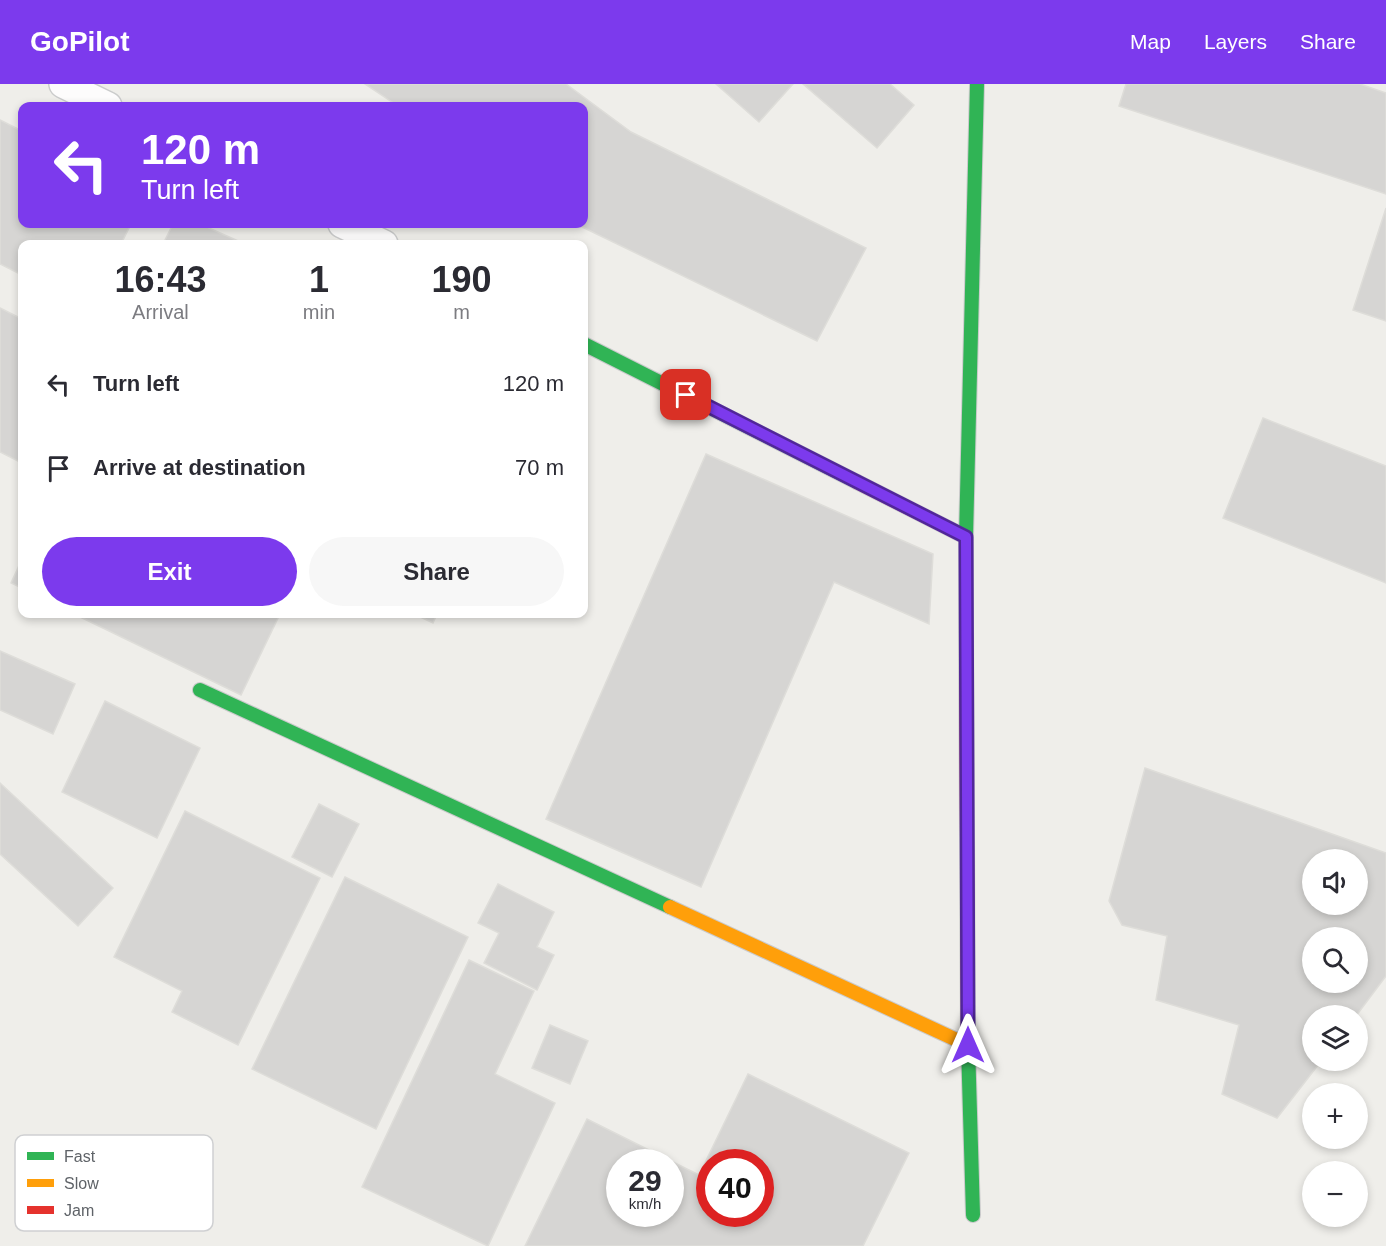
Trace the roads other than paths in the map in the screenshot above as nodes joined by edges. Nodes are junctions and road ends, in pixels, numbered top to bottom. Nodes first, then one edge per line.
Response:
1 (63, 84) edge
2 (977, 84) edge
3 (100, 102) edge
4 (350, 228) edge
5 (376, 240) edge
6 (588, 346) edge
7 (966, 537) junction
8 (200, 690) dead end
9 (968, 1045) junction
10 (973, 1215) dead end

1 - 3 street
2 - 7 street
4 - 5 street
6 - 7 street
7 - 9 street
8 - 9 street
9 - 10 street

